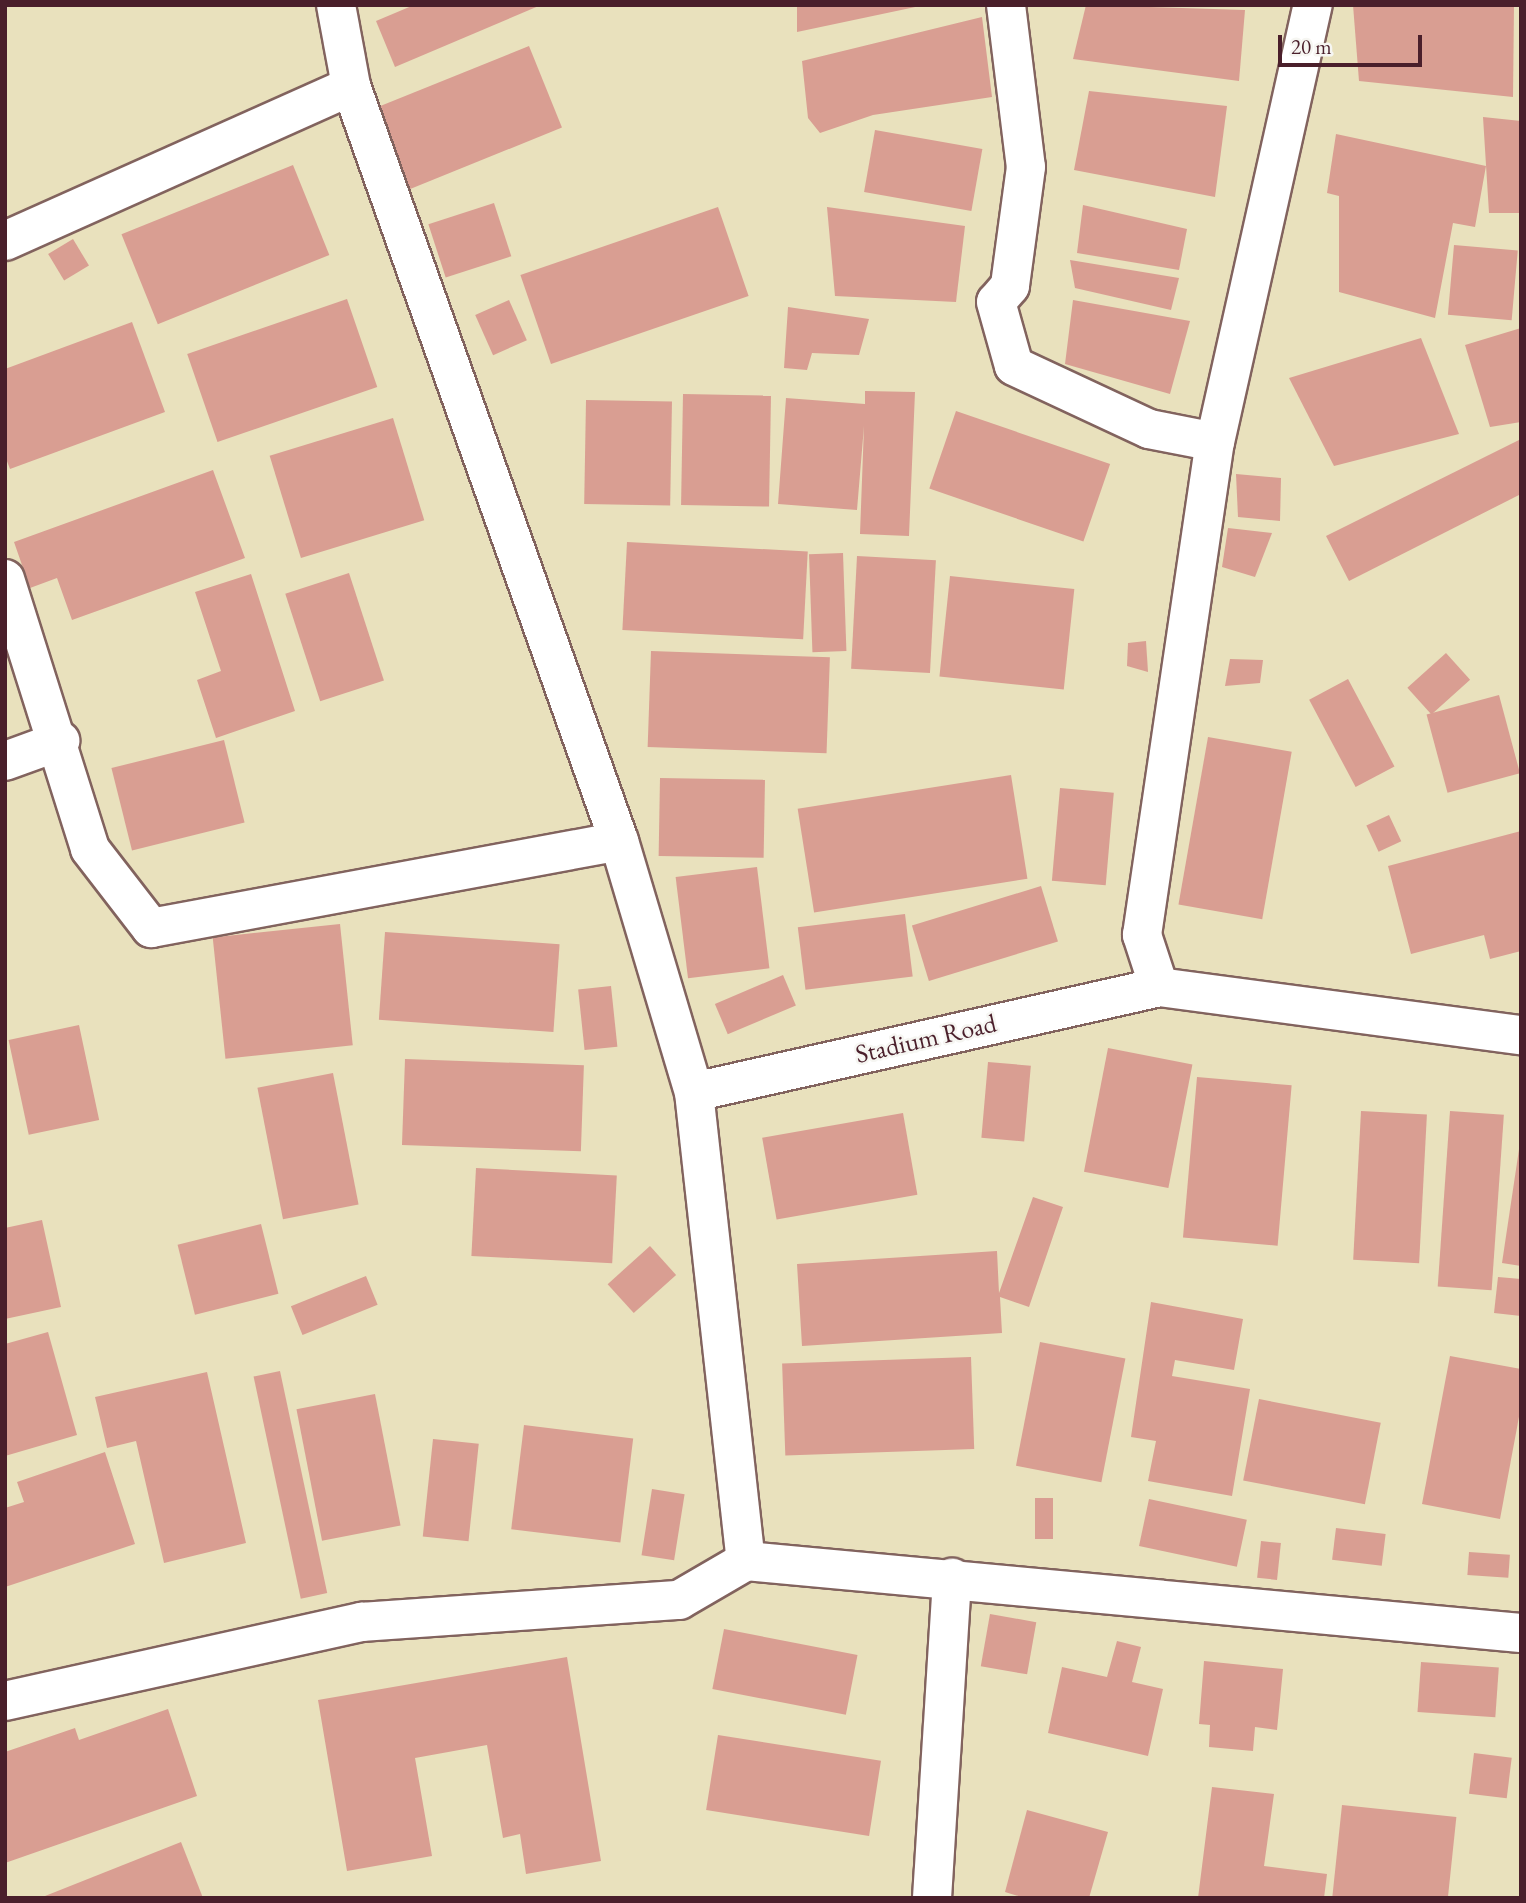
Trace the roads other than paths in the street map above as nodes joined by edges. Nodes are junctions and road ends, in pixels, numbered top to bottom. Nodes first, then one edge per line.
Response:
1 (336, 5) edge
2 (1006, 5) edge
3 (1314, 5) edge
4 (351, 86) junction
5 (5, 241) edge
6 (1215, 442) junction
7 (5, 579) edge
8 (60, 741) junction
9 (5, 761) edge
10 (619, 841) junction
11 (1159, 987) junction
12 (1521, 1035) edge
13 (694, 1092) junction
14 (746, 1561) junction
15 (952, 1578) junction
16 (1521, 1633) edge
17 (5, 1701) edge
18 (932, 1898) edge

1 - 4 street
2 - 6 street
3 - 6 street
4 - 5 street
4 - 10 street
6 - 11 street
7 - 8 street
8 - 9 street
8 - 10 street
10 - 13 street
11 - 12 street
11 - 13 street, Stadium Road
13 - 14 street
14 - 15 street
14 - 17 street
15 - 16 street
15 - 18 street

